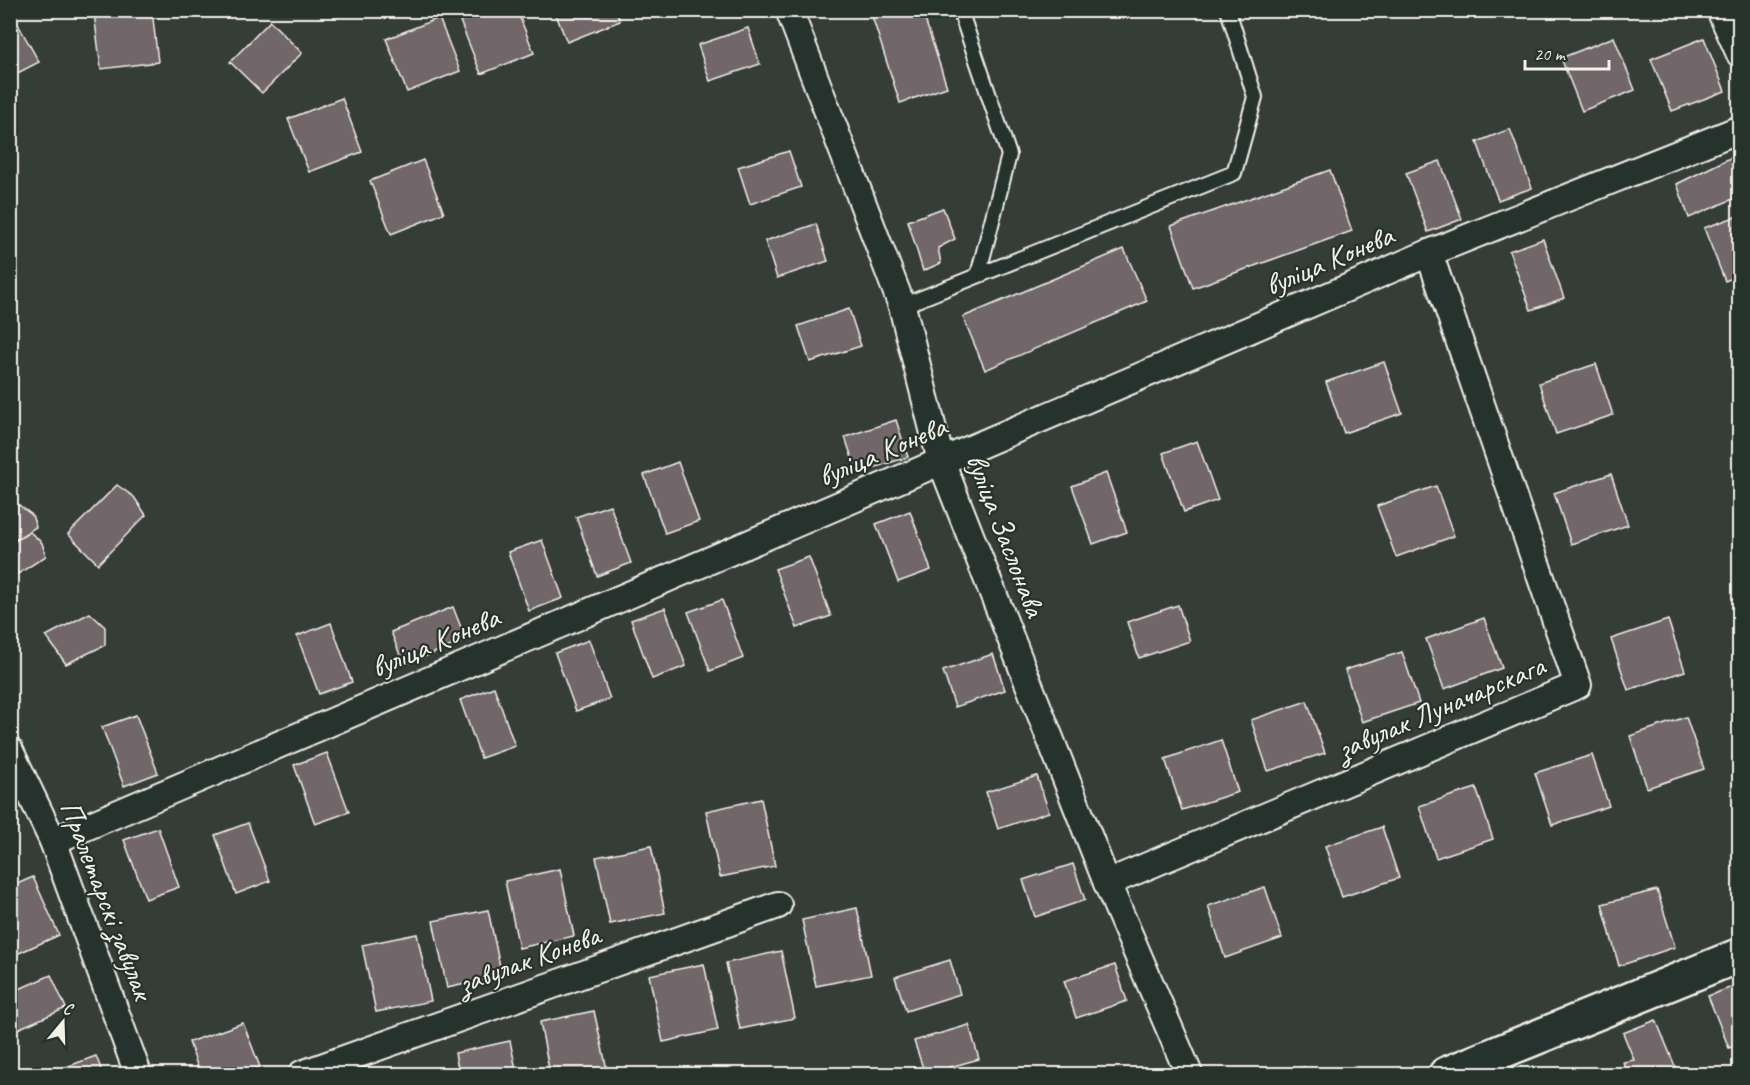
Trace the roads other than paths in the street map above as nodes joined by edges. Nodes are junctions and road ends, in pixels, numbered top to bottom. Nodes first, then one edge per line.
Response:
1 (789, 10) edge
2 (960, 10) edge
3 (1228, 10) edge
4 (1720, 10) edge
5 (1740, 54) edge
6 (1740, 129) edge
7 (1429, 253) junction
8 (978, 276) junction
9 (902, 306) junction
10 (941, 461) junction
11 (10, 751) edge
12 (53, 840) junction
13 (1107, 883) junction
14 (778, 904) dead end
15 (1740, 955) edge
16 (138, 1074) edge
17 (302, 1074) edge
18 (1189, 1074) edge
19 (1446, 1074) edge

1 - 9 street, вуліца Заслонава
2 - 8 lane
3 - 8 lane
4 - 5 street
6 - 7 street, вуліца Конева
7 - 10 street, вуліца Конева
7 - 13 street, завулак Луначарскага
8 - 9 lane
9 - 10 street, вуліца Заслонава
10 - 12 street, вуліца Конева
10 - 13 street, вуліца Заслонава
11 - 12 street, Пралетарскі завулак
12 - 16 street, Пралетарскі завулак
13 - 18 street, вуліца Заслонава
14 - 17 street, завулак Конева
15 - 19 street

